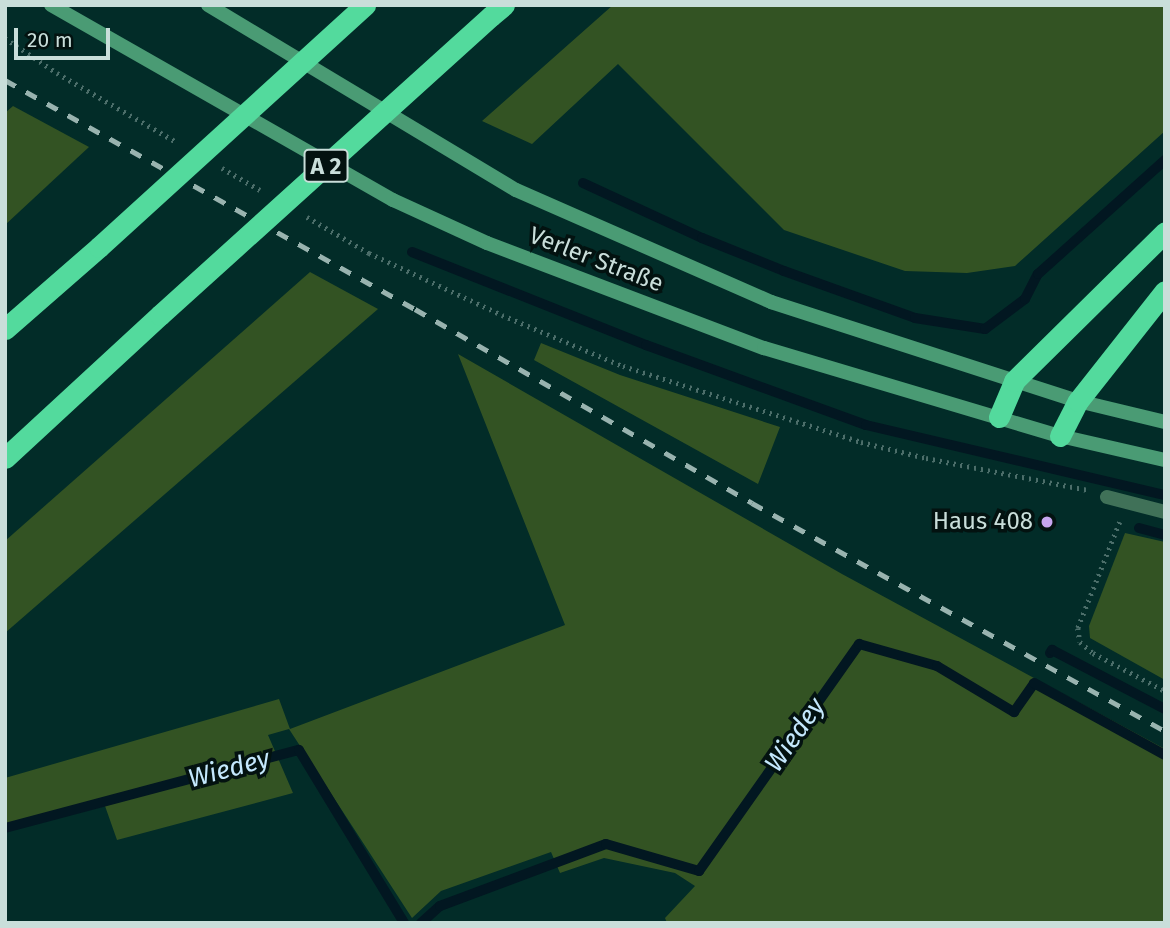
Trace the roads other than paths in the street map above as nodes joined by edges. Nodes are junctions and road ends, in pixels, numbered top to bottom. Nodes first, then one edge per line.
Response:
1 (51, 5) edge
2 (208, 5) edge
3 (365, 5) edge
4 (498, 11) edge
5 (1165, 232) edge
6 (1165, 291) edge
7 (5, 329) edge
8 (1014, 381) junction
9 (1078, 401) junction
10 (999, 417) junction
11 (1165, 422) edge
12 (1060, 436) junction
13 (5, 458) edge
14 (1165, 460) edge
15 (1107, 497) road end
16 (1165, 512) edge

1 - 10 main road, Verler Straße
2 - 8 main road, Verler Straße
3 - 7 highway, bridge
4 - 13 highway, A 2, bridge
5 - 8 highway
6 - 9 highway
8 - 9 main road, Verler Straße
8 - 10 highway
9 - 11 main road, Verler Straße
9 - 12 highway
10 - 12 main road, Verler Straße
12 - 14 main road, Verler Straße
15 - 16 lane

